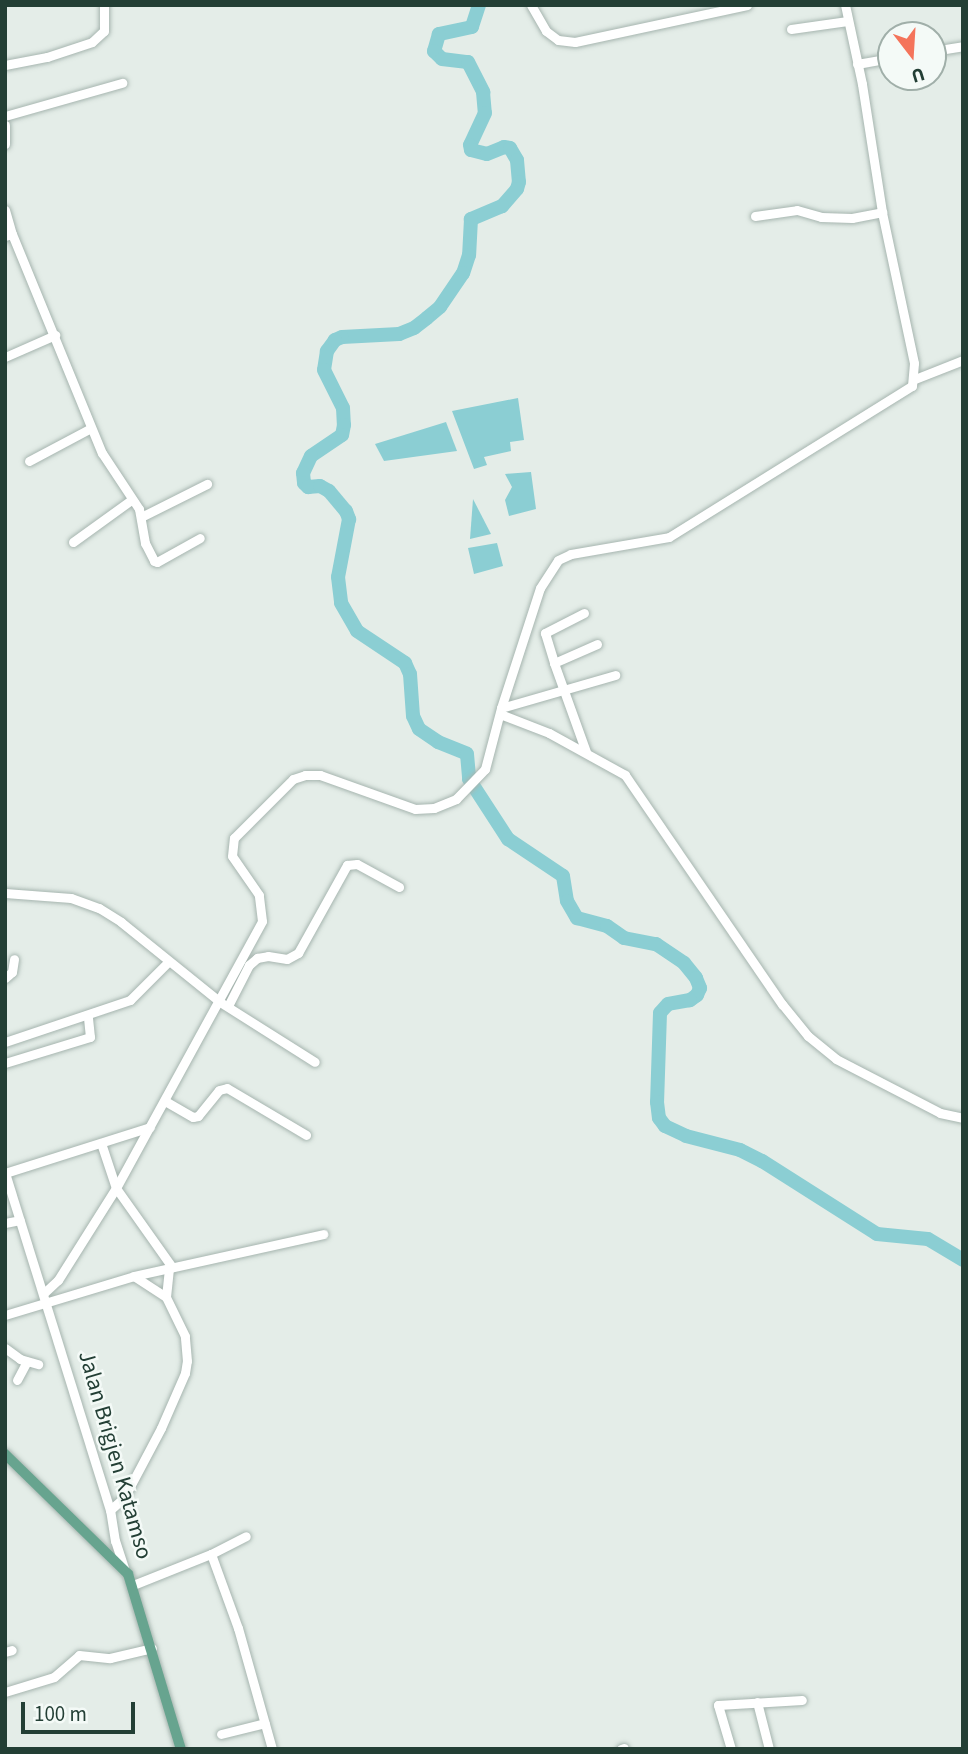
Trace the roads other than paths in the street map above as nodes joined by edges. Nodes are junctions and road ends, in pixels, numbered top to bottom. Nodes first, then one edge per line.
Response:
1 (104, 5) edge
2 (531, 5) edge
3 (747, 5) edge
4 (847, 6) edge
5 (847, 21) junction
6 (791, 29) dead end
7 (877, 60) edge
8 (857, 64) junction
9 (5, 65) edge
10 (122, 83) dead end
11 (5, 116) edge
12 (5, 125) edge
13 (5, 144) edge
14 (5, 211) edge
15 (882, 212) junction
16 (755, 216) dead end
17 (9, 235) edge
18 (55, 335) junction
19 (5, 357) edge
20 (963, 360) edge
21 (915, 379) junction
22 (90, 428) junction
23 (29, 461) dead end
24 (207, 484) dead end
25 (131, 500) junction
26 (141, 517) junction
27 (200, 538) dead end
28 (73, 542) dead end
29 (584, 613) dead end
30 (597, 644) dead end
31 (554, 663) junction
32 (615, 675) dead end
33 (565, 690) junction
34 (500, 711) junction
35 (586, 752) junction
36 (399, 887) dead end
37 (5, 893) edge
38 (14, 959) dead end
39 (168, 962) junction
40 (5, 978) edge
41 (224, 1004) junction
42 (88, 1017) junction
43 (5, 1042) edge
44 (315, 1062) dead end
45 (5, 1063) edge
46 (165, 1101) junction
47 (963, 1118) edge
48 (150, 1127) junction
49 (306, 1135) dead end
50 (102, 1143) junction
51 (5, 1174) edge
52 (116, 1188) junction
53 (20, 1220) junction
54 (5, 1223) edge
55 (323, 1234) dead end
56 (171, 1268) junction
57 (134, 1276) junction
58 (46, 1297) junction
59 (166, 1297) junction
60 (5, 1315) edge
61 (5, 1349) edge
62 (27, 1361) junction
63 (38, 1364) dead end
64 (17, 1380) dead end
65 (5, 1454) edge
66 (110, 1510) junction
67 (246, 1535) dead end
68 (211, 1554) junction
69 (131, 1580) junction
70 (152, 1648) junction
71 (5, 1692) edge
72 (802, 1700) dead end
73 (757, 1702) junction
74 (265, 1723) junction
75 (221, 1734) dead end
76 (181, 1749) edge
77 (272, 1749) edge
78 (731, 1749) edge
79 (769, 1749) edge

1 - 9 street
2 - 3 street
4 - 5 street
5 - 6 street
5 - 8 street
7 - 8 street
8 - 15 street
10 - 11 street
12 - 13 street
14 - 17 street
15 - 16 street
15 - 21 street
17 - 18 street
18 - 19 street
18 - 22 street
20 - 21 street
21 - 34 street
22 - 23 street
22 - 25 street
24 - 26 street
25 - 26 street
25 - 28 street
26 - 27 street
29 - 31 street
30 - 31 street
31 - 33 street
32 - 33 street
33 - 34 street
33 - 35 street
34 - 35 street
34 - 41 street
35 - 47 street
36 - 41 street
37 - 39 street
38 - 40 street
39 - 41 street
39 - 42 street
41 - 44 street
41 - 46 street
42 - 43 street
42 - 45 street
46 - 48 street
46 - 49 street
48 - 50 street
48 - 52 street
50 - 51 street
50 - 52 street
51 - 53 street, Jalan Brigjen Katamso
52 - 56 street
52 - 58 street
53 - 54 street
53 - 58 street, Jalan Brigjen Katamso
55 - 56 street
56 - 57 street
56 - 59 street
57 - 58 street
57 - 59 street
58 - 60 street
58 - 66 street, Jalan Brigjen Katamso
59 - 66 street
61 - 62 street
62 - 63 street
62 - 64 street
65 - 69 main road
66 - 69 street, Jalan Brigjen Katamso
67 - 68 street
68 - 69 street
68 - 74 street
69 - 70 main road, Jalan Brigjen Katamso
70 - 71 street
70 - 76 main road, Jalan Brigjen Katamso
72 - 73 street
73 - 78 street
73 - 79 street
74 - 75 street
74 - 77 street

